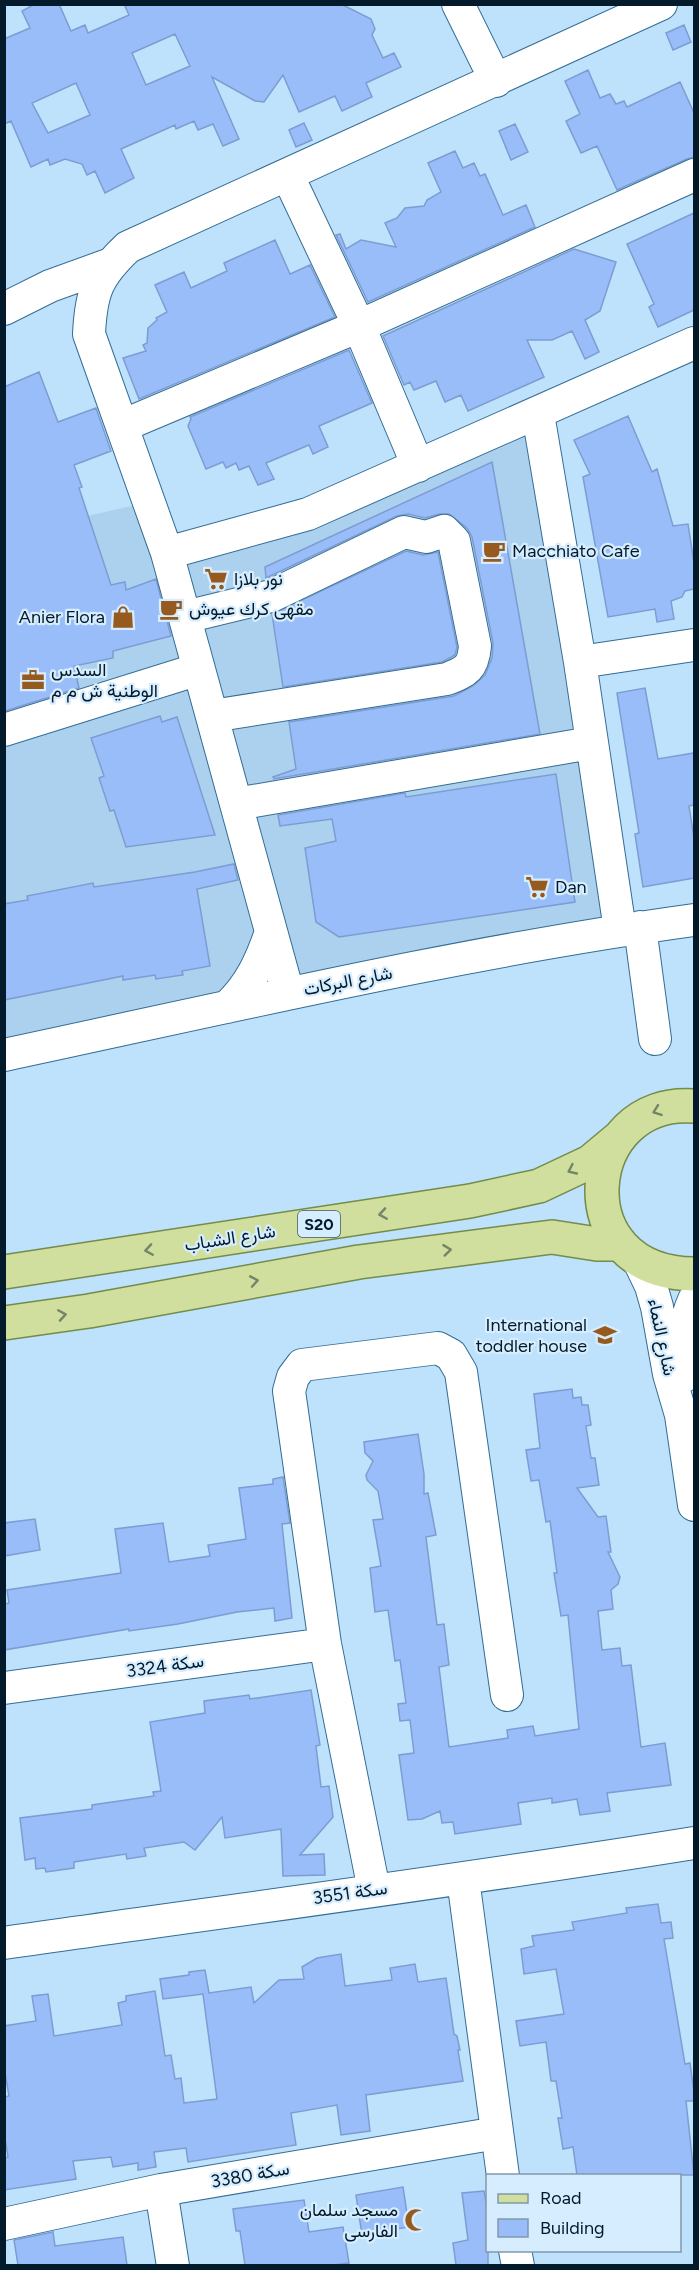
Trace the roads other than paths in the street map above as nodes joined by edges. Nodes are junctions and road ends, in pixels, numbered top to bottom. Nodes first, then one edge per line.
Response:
1 (458, 4) edge
2 (661, 4) edge
3 (496, 81) junction
4 (694, 175) edge
5 (288, 176) junction
6 (108, 265) junction
7 (4, 309) edge
8 (359, 326) junction
9 (694, 343) edge
10 (538, 414) junction
11 (122, 426) junction
12 (418, 466) junction
13 (167, 554) junction
14 (185, 617) junction
15 (694, 645) edge
16 (580, 662) junction
17 (199, 669) junction
18 (212, 716) junction
19 (4, 730) edge
20 (591, 743) junction
21 (236, 804) junction
22 (694, 920) edge
23 (630, 929) junction
24 (271, 932) junction
25 (343, 982) junction
26 (288, 993) junction
27 (227, 1007) junction
28 (655, 1039) dead end
29 (4, 1055) edge
30 (694, 1106) edge
31 (620, 1137) junction
32 (630, 1252) junction
33 (4, 1272) edge
34 (694, 1274) edge
35 (694, 1300) edge
36 (4, 1323) edge
37 (681, 1415) junction
38 (694, 1505) edge
39 (325, 1644) junction
40 (4, 1688) edge
41 (507, 1695) dead end
42 (694, 1843) edge
43 (463, 1879) junction
44 (374, 1890) junction
45 (4, 1943) edge
46 (497, 2133) junction
47 (503, 2174) edge
48 (161, 2190) junction
49 (4, 2224) edge
50 (173, 2265) edge

1 - 3 street
2 - 3 street
3 - 5 street
4 - 8 street
5 - 6 street
5 - 8 street
6 - 7 street
6 - 11 street
8 - 11 street
8 - 12 street
9 - 10 street
10 - 12 street
10 - 16 street
11 - 13 street
12 - 13 street
13 - 14 street
14 - 17 street
14 - 18 street
15 - 16 street
16 - 20 street
17 - 18 street
17 - 19 street
18 - 21 street
20 - 21 street
20 - 23 street
21 - 24 street
22 - 23 street, شارع البركات
23 - 25 street, شارع البركات
23 - 28 street
24 - 25 street
24 - 26 street
24 - 27 street
25 - 26 street, شارع البركات
26 - 27 street, شارع البركات
27 - 29 street, شارع البركات
30 -> 31 main road, S20
31 - 32 main road, S20
31 -> 33 main road, شارع الشباب / S20
32 - 34 main road
36 -> 32 main road
32 - 37 street, شارع النماء
35 - 37 street, شارع النماء
37 - 38 street, شارع النماء
39 - 40 street, سكة 3324
39 - 41 street
39 - 44 street
42 - 43 street, سكة 3551
43 - 44 street, سكة 3551
43 - 46 street
44 - 45 street, سكة 3551
46 - 47 street
46 - 48 street, سكة 3380
48 - 49 street, سكة 3380
48 - 50 street

